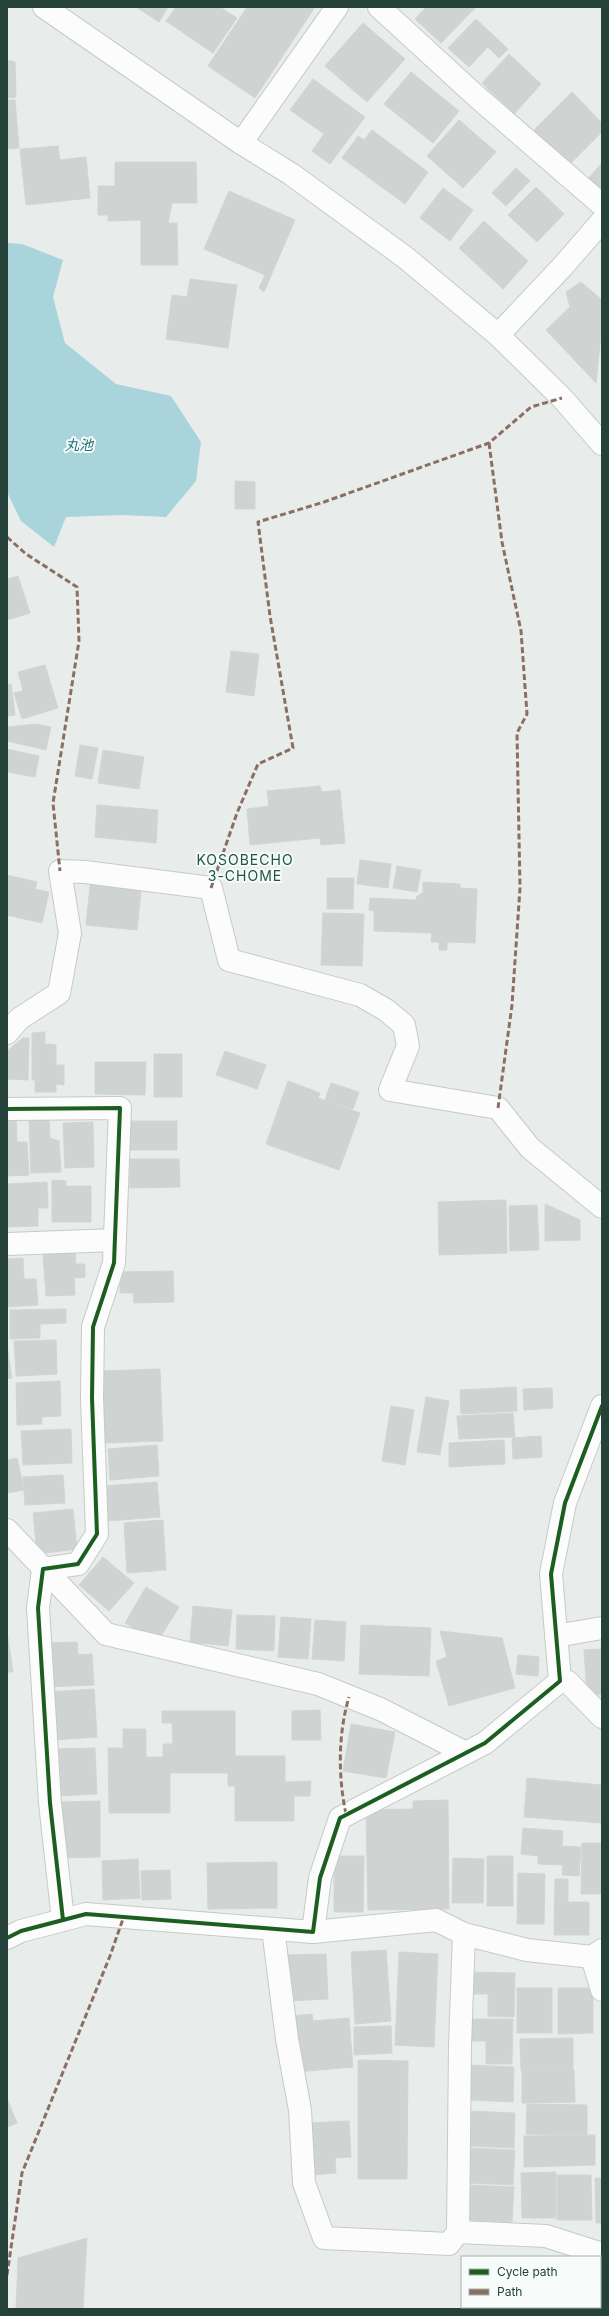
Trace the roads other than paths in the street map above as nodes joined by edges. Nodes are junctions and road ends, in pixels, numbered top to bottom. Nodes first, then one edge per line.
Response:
1 (44, 7) edge
2 (337, 7) edge
3 (379, 7) edge
4 (241, 143) junction
5 (602, 206) edge
6 (602, 222) edge
7 (498, 335) junction
8 (602, 444) edge
9 (7, 1033) edge
10 (7, 1109) edge
11 (602, 1207) edge
12 (115, 1240) junction
13 (8, 1244) edge
14 (602, 1406) edge
15 (7, 1530) edge
16 (43, 1569) junction
17 (602, 1628) edge
18 (556, 1636) junction
19 (560, 1681) junction
20 (602, 1717) edge
21 (464, 1752) junction
22 (63, 1920) junction
23 (273, 1928) junction
24 (313, 1932) junction
25 (464, 1934) junction
26 (7, 1938) edge
27 (597, 1954) edge
28 (602, 1990) edge
29 (458, 2232) junction
30 (602, 2254) edge

1 - 4 street
2 - 4 street
3 - 5 street
4 - 7 street
6 - 7 street
7 - 8 street
9 - 11 street
10 - 12 street
12 - 13 street
12 - 16 street
14 - 18 street
15 - 16 street
16 - 21 street
16 - 22 street
17 - 18 street
18 - 19 street
19 - 20 street
19 - 21 street
21 - 24 street
22 - 23 street
22 - 26 street
23 - 24 street
23 - 29 street
24 - 25 street
25 - 27 street
25 - 29 street
27 - 28 street
29 - 30 street

